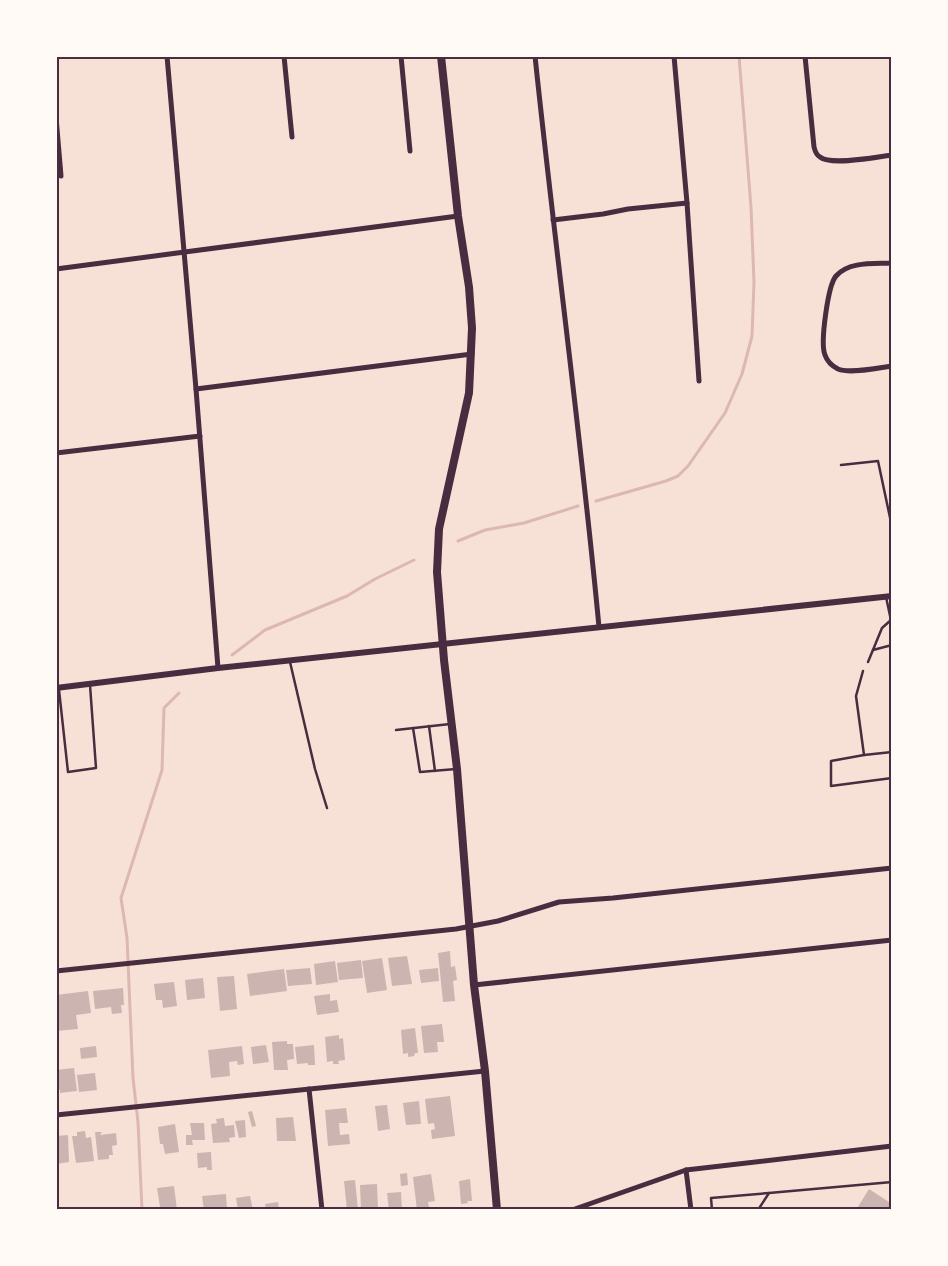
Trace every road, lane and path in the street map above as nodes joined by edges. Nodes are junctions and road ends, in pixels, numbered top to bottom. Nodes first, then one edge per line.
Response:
1 (167, 56) edge
2 (284, 56) edge
3 (402, 56) edge
4 (441, 56) edge
5 (535, 56) edge
6 (674, 56) edge
7 (805, 56) edge
8 (56, 117) edge
9 (292, 137) dead end
10 (410, 151) dead end
11 (892, 155) edge
12 (60, 176) dead end
13 (687, 203) junction
14 (458, 216) junction
15 (553, 220) junction
16 (184, 252) junction
17 (892, 263) edge
18 (56, 269) edge
19 (472, 354) junction
20 (892, 366) edge
21 (699, 381) dead end
22 (196, 388) junction
23 (200, 436) junction
24 (56, 453) edge
25 (841, 465) dead end
26 (892, 527) edge
27 (889, 596) edge
28 (891, 620) edge
29 (892, 625) edge
30 (599, 627) junction
31 (443, 645) junction
32 (892, 645) edge
33 (873, 650) junction
34 (290, 661) junction
35 (868, 662) dead end
36 (218, 668) junction
37 (864, 671) dead end
38 (90, 684) junction
39 (58, 687) edge
40 (452, 723) junction
41 (429, 726) junction
42 (413, 728) junction
43 (396, 730) dead end
44 (892, 752) edge
45 (864, 756) junction
46 (457, 769) junction
47 (435, 771) junction
48 (892, 778) edge
49 (326, 808) dead end
50 (892, 868) edge
51 (470, 927) junction
52 (892, 940) edge
53 (56, 971) edge
54 (474, 985) junction
55 (485, 1071) junction
56 (309, 1089) junction
57 (56, 1115) edge
58 (892, 1146) edge
59 (686, 1170) junction
60 (892, 1182) edge
61 (769, 1194) junction
62 (322, 1210) edge
63 (497, 1210) edge
64 (572, 1210) edge
65 (691, 1210) edge
66 (712, 1210) edge
67 (758, 1210) edge

1 - 16 street
2 - 9 street
3 - 10 street
4 - 14 main road
5 - 15 street
6 - 13 street
7 - 11 street
8 - 12 street
13 - 15 street
13 - 21 street
14 - 16 street
14 - 19 main road
15 - 30 street
16 - 18 street
16 - 22 street
17 - 20 street
19 - 22 street
19 - 31 main road
22 - 23 street
23 - 24 street
23 - 36 street
25 - 26 lane
27 - 28 lane
27 - 30 street
28 - 29 lane
28 - 33 lane
30 - 31 street
31 - 34 street
31 - 40 main road
32 - 33 lane
33 - 35 lane
34 - 36 street
34 - 49 lane
36 - 38 street
37 - 45 lane
38 - 39 street
38 - 39 lane
40 - 41 lane
40 - 46 main road
41 - 42 lane
41 - 47 lane
42 - 43 lane
42 - 47 lane
44 - 45 lane
45 - 48 lane
46 - 47 lane
46 - 51 main road
50 - 51 street
51 - 53 street
51 - 54 main road
52 - 54 street
54 - 55 main road
55 - 56 street
55 - 63 main road
56 - 57 street
56 - 62 street
58 - 59 street
59 - 64 street
59 - 65 street
60 - 61 lane
61 - 66 lane
61 - 67 lane

